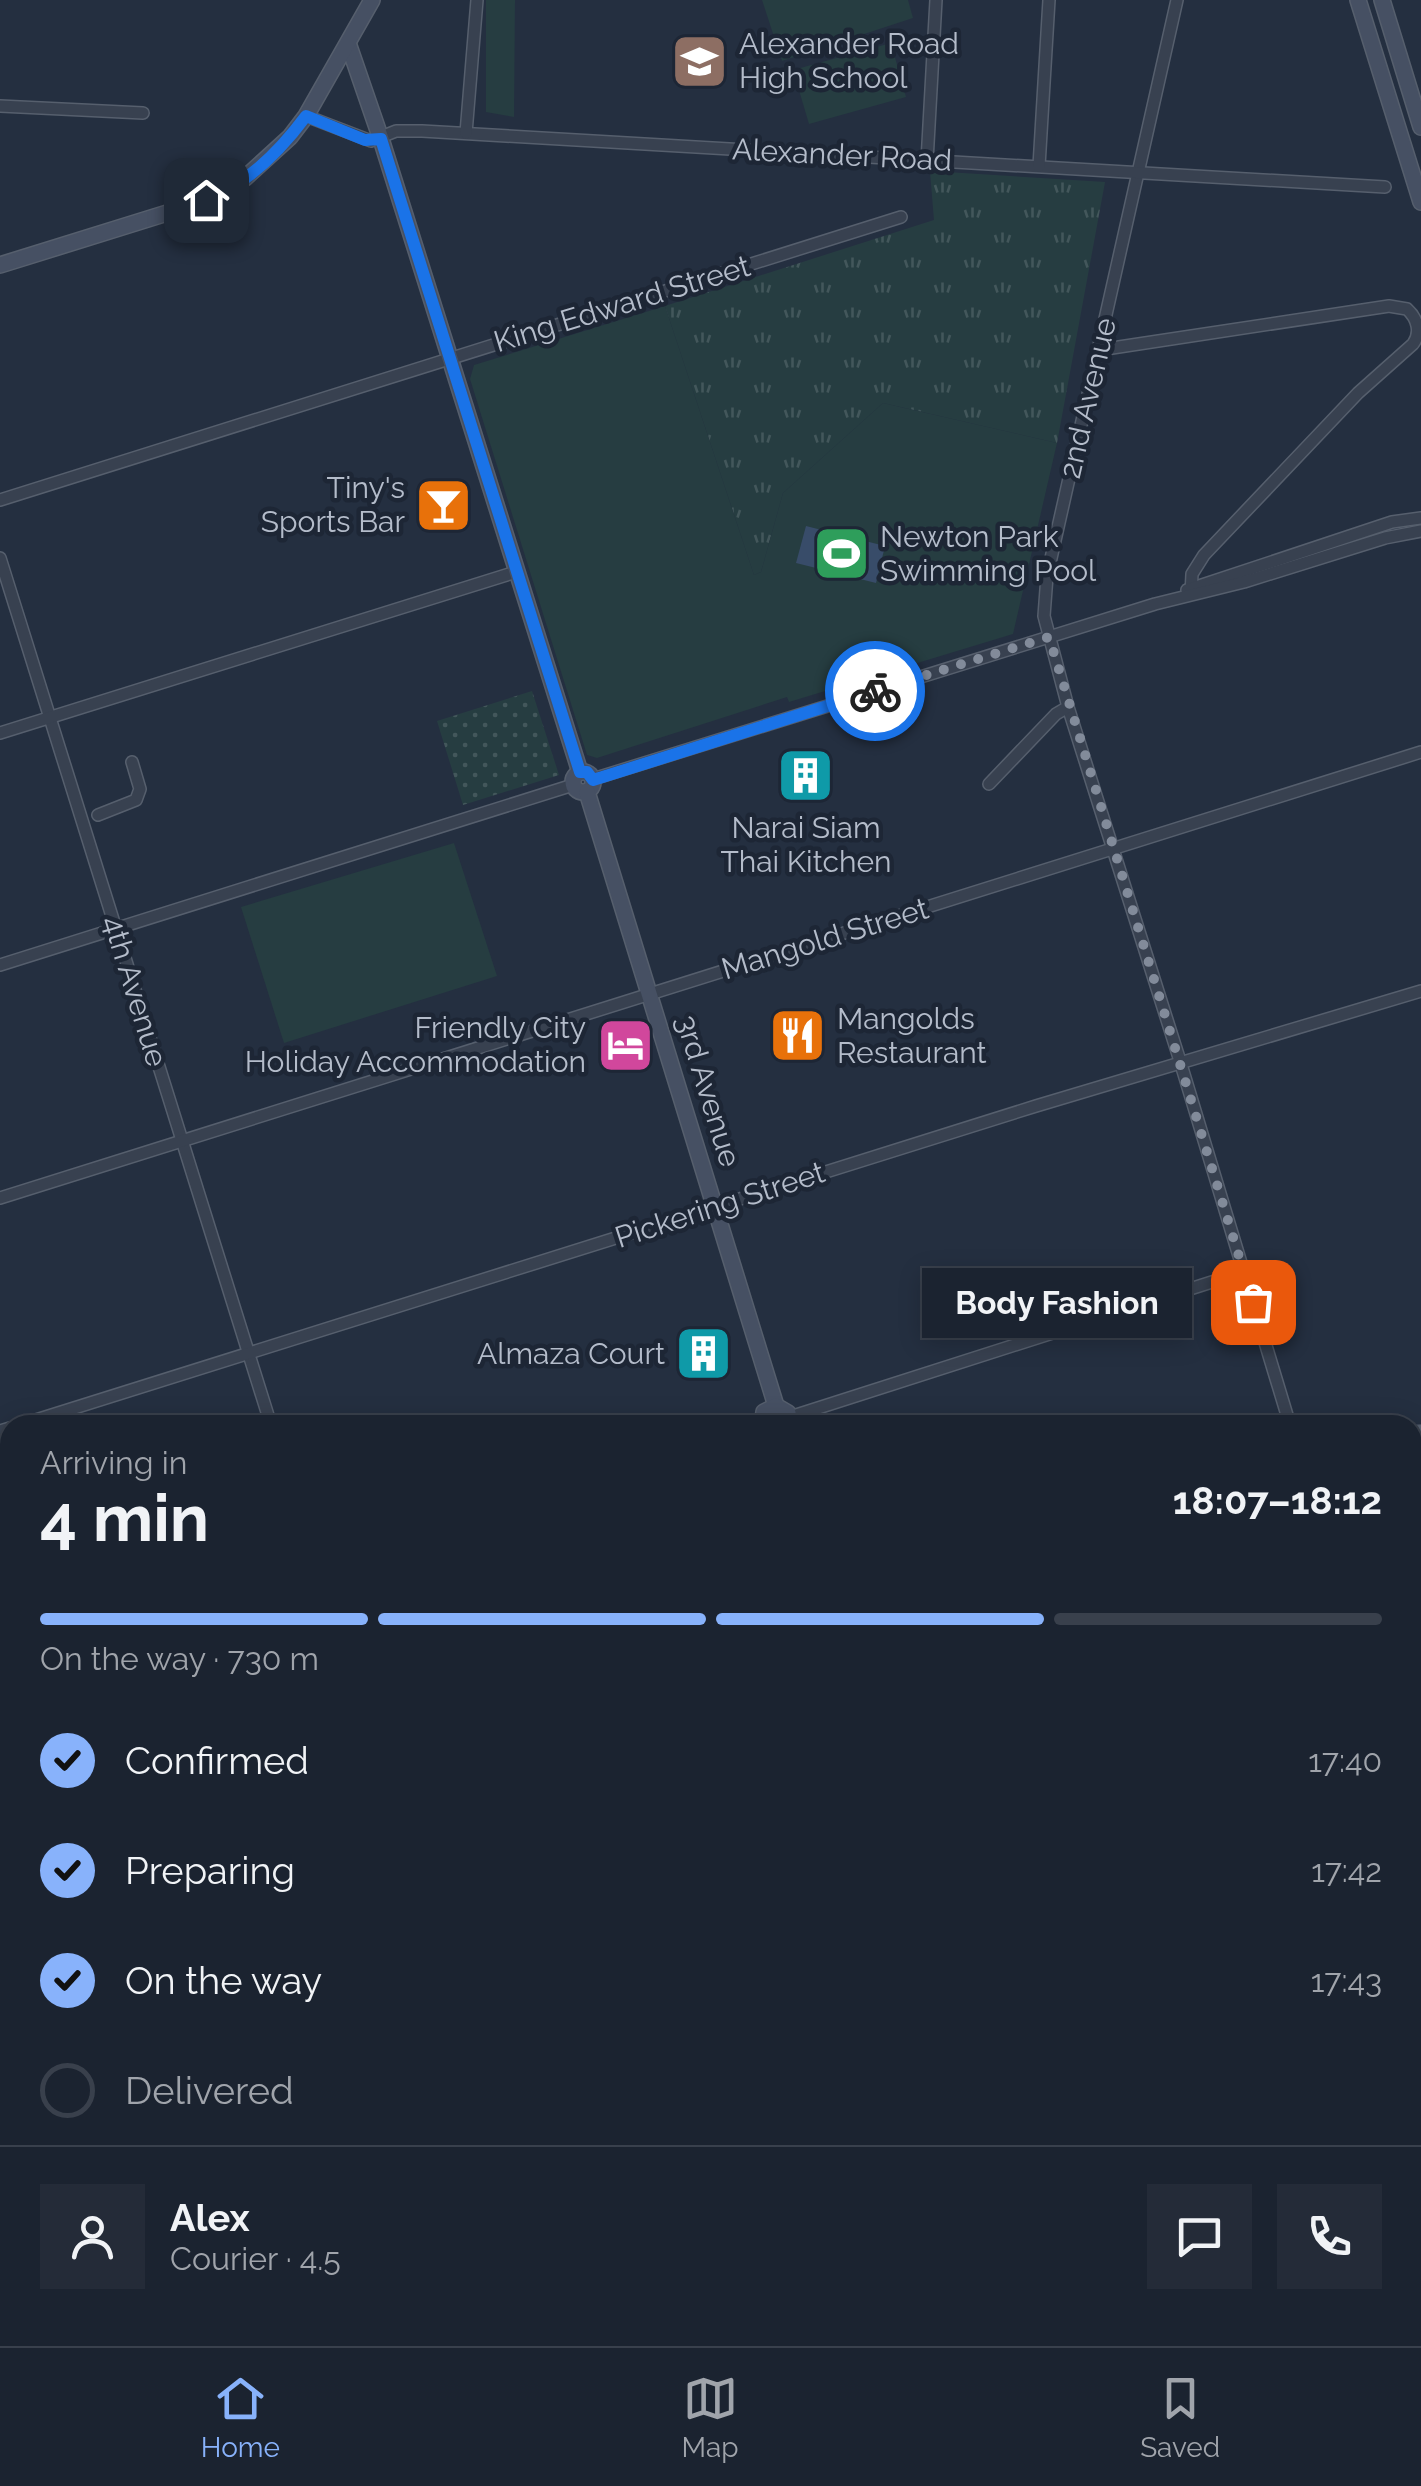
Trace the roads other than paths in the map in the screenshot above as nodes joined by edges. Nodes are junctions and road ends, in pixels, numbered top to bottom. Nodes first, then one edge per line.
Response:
1 (372, 0) edge
2 (477, 0) edge
3 (936, 0) edge
4 (1049, 0) edge
5 (1178, 0) edge
6 (1358, 0) edge
7 (1382, 0) edge
8 (348, 46) junction
9 (0, 106) edge
10 (142, 113) dead end
11 (306, 116) junction
12 (1421, 127) edge
13 (466, 133) junction
14 (381, 139) junction
15 (927, 161) junction
16 (1040, 166) junction
17 (1139, 173) junction
18 (1385, 187) dead end
19 (1421, 202) edge
20 (900, 217) dead end
21 (0, 266) edge
22 (1098, 350) junction
23 (450, 358) junction
24 (0, 500) edge
25 (1421, 518) edge
26 (1421, 531) edge
27 (0, 558) edge
28 (516, 572) junction
29 (1191, 591) junction
30 (1049, 637) junction
31 (1068, 707) junction
32 (50, 717) junction
33 (0, 733) edge
34 (1421, 752) edge
35 (132, 762) dead end
36 (583, 782) junction
37 (988, 784) dead end
38 (98, 815) dead end
39 (1114, 850) junction
40 (116, 929) junction
41 (0, 965) edge
42 (1421, 991) edge
43 (649, 994) junction
44 (1180, 1062) junction
45 (182, 1142) junction
46 (0, 1198) edge
47 (716, 1207) junction
48 (1244, 1272) junction
49 (249, 1353) junction
50 (776, 1406) junction
51 (52, 1415) edge
52 (268, 1415) edge
53 (764, 1415) edge
54 (788, 1415) edge
55 (808, 1415) edge
56 (1287, 1415) edge

1 - 8 street
2 - 13 street
3 - 15 street
4 - 16 street
5 - 17 street, 2nd Avenue
6 - 19 street
7 - 12 street
8 - 11 street
8 - 14 street, 3rd Avenue
9 - 10 street
11 - 14 street, Alexander Road
11 - 21 street
13 - 14 street, Alexander Road
13 - 15 street, Alexander Road
14 - 23 street, 3rd Avenue
15 - 16 street, Alexander Road
16 - 17 street, Alexander Road
17 - 18 street, Alexander Road
17 - 22 street, 2nd Avenue
20 - 23 street, King Edward Street
22 - 29 street
22 - 30 street, 2nd Avenue
23 - 24 street, King Edward Street
23 - 28 street, 3rd Avenue
25 - 29 street
26 - 29 street
27 - 32 street, 4th Avenue
28 - 32 street
28 - 36 street, 3rd Avenue
29 - 30 street
30 - 31 street, 2nd Avenue
30 - 36 street
31 - 37 street
31 - 39 street, 2nd Avenue
32 - 33 street
32 - 40 street, 4th Avenue
34 - 39 street, Mangold Street
35 - 38 street
36 - 40 street
36 - 43 street, 3rd Avenue
39 - 43 street, Mangold Street
39 - 44 street, 2nd Avenue
40 - 41 street
40 - 45 street, 4th Avenue
42 - 44 street, Pickering Street
43 - 45 street, Mangold Street
43 - 47 street, 3rd Avenue
44 - 47 street, Pickering Street
44 - 48 street, 2nd Avenue
45 - 46 street, Mangold Street
45 - 49 street, 4th Avenue
47 - 49 street, Pickering Street
47 - 50 street, 3rd Avenue
48 - 55 street
48 - 56 street, 2nd Avenue
49 - 51 street, Pickering Street
49 - 52 street, 4th Avenue
50 - 53 street
50 - 54 street

